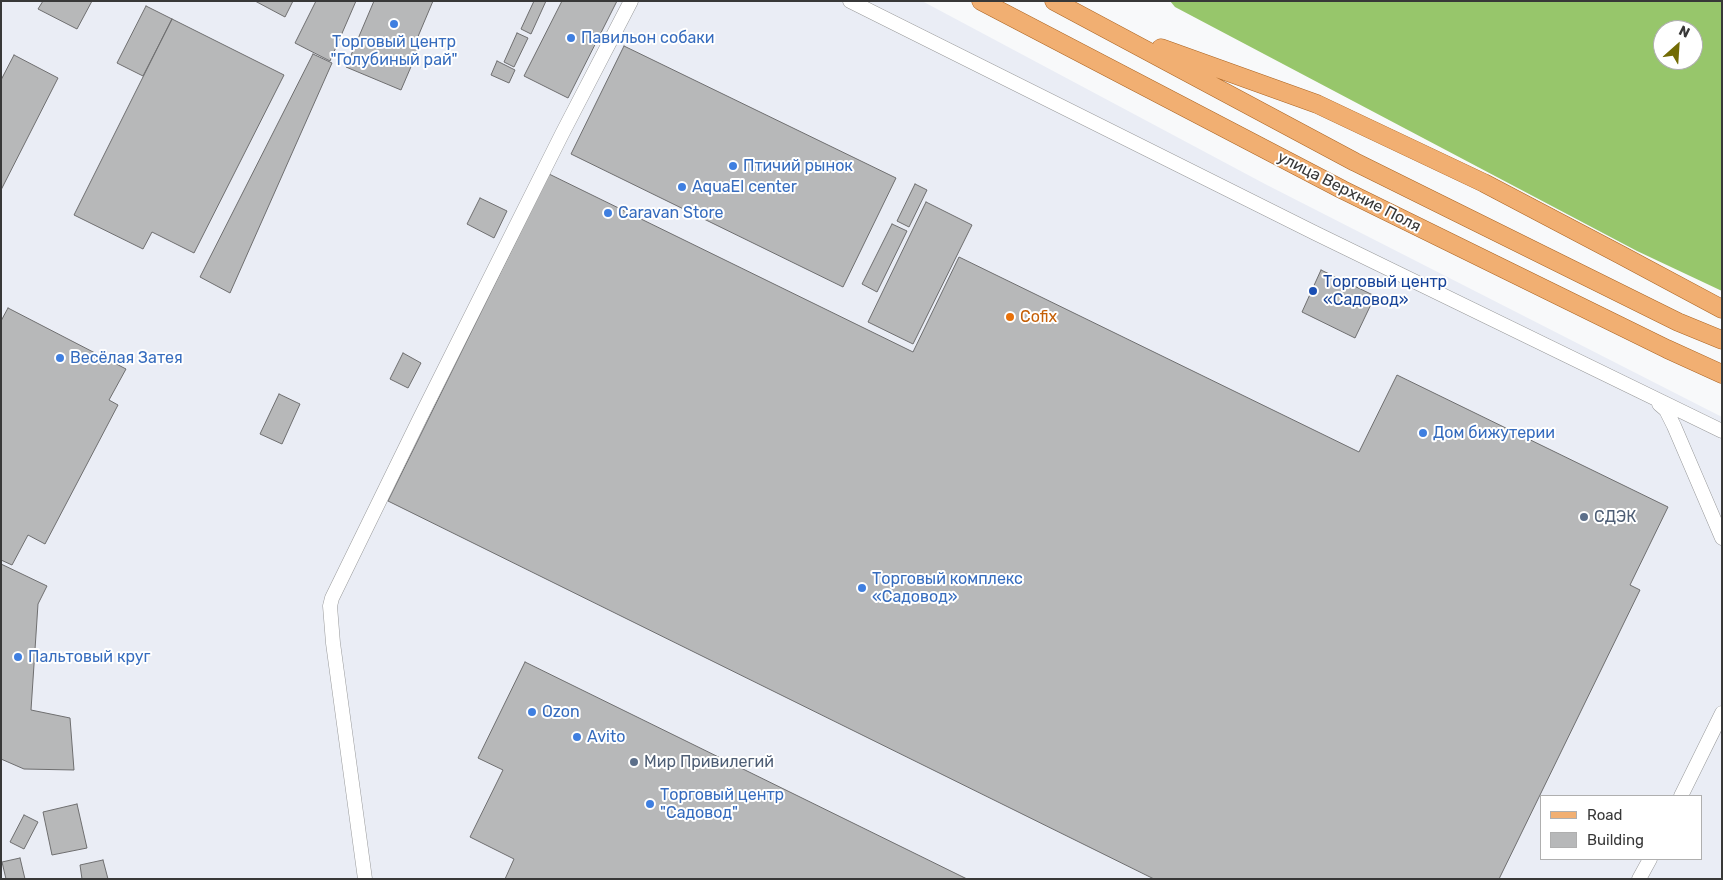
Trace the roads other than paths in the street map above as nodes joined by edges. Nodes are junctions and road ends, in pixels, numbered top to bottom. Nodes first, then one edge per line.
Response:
1 (631, 1) edge
2 (850, 1) edge
3 (981, 1) edge
4 (1054, 1) edge
5 (1108, 29) junction
6 (1722, 310) edge
7 (1722, 340) edge
8 (1722, 374) edge
9 (1650, 396) junction
10 (1721, 431) edge
11 (1722, 538) edge
12 (1722, 713) edge
13 (1681, 795) edge
14 (1649, 860) edge
15 (365, 879) edge
16 (1639, 879) edge

1 - 15 street
2 - 9 street
3 - 8 main road, улица Верхние Поля
4 - 5 main road, улица Верхние Поля
5 - 6 main road
5 - 7 main road, улица Верхние Поля
9 - 10 street
9 - 11 street
12 - 13 street
14 - 16 street

